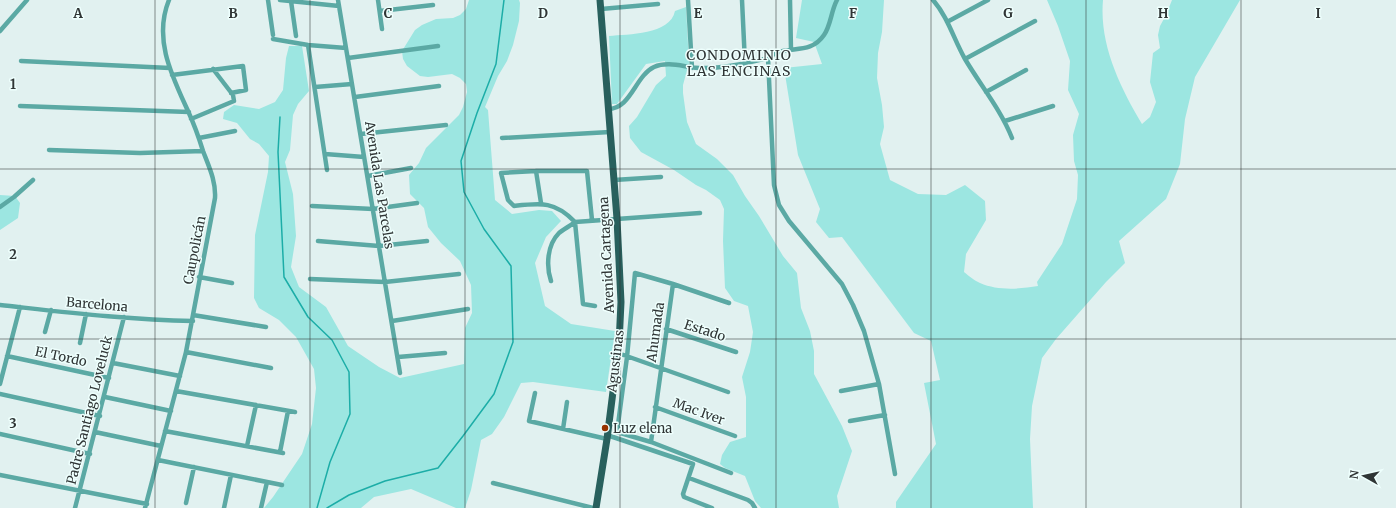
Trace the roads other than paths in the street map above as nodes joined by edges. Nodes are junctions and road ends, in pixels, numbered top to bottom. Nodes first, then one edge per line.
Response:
1 (169, 0) edge
2 (268, 0) edge
3 (280, 0) edge
4 (338, 0) edge
5 (378, 0) edge
6 (600, 0) edge
7 (688, 0) edge
8 (742, 0) edge
9 (790, 0) edge
10 (837, 0) edge
11 (933, 0) edge
12 (988, 0) edge
13 (25, 1) edge
14 (292, 1) junction
15 (658, 4) dead end
16 (433, 5) dead end
17 (339, 6) junction
18 (601, 8) junction
19 (380, 12) junction
20 (1035, 21) dead end
21 (947, 22) junction
22 (382, 29) dead end
23 (0, 31) edge
24 (296, 36) dead end
25 (308, 45) junction
26 (438, 46) dead end
27 (346, 48) junction
28 (791, 50) junction
29 (348, 58) junction
30 (768, 58) junction
31 (965, 59) junction
32 (21, 61) dead end
33 (745, 63) junction
34 (170, 68) junction
35 (692, 68) junction
36 (213, 69) junction
37 (1026, 70) dead end
38 (172, 75) junction
39 (352, 84) junction
40 (439, 86) dead end
41 (315, 87) junction
42 (986, 92) junction
43 (231, 93) junction
44 (355, 97) junction
45 (20, 106) dead end
46 (1053, 106) dead end
47 (608, 109) junction
48 (189, 112) junction
49 (191, 119) junction
50 (1005, 121) junction
51 (446, 125) dead end
52 (234, 130) dead end
53 (610, 132) junction
54 (361, 134) junction
55 (199, 138) junction
56 (502, 138) dead end
57 (1012, 138) dead end
58 (49, 150) dead end
59 (204, 151) junction
60 (325, 154) junction
61 (364, 157) junction
62 (411, 168) dead end
63 (327, 170) dead end
64 (536, 171) junction
65 (368, 176) junction
66 (661, 177) dead end
67 (33, 180) dead end
68 (614, 180) junction
69 (417, 203) dead end
70 (541, 203) junction
71 (312, 206) dead end
72 (0, 207) edge
73 (373, 208) junction
74 (700, 213) dead end
75 (617, 219) junction
76 (592, 220) junction
77 (575, 222) junction
78 (318, 241) dead end
79 (427, 241) dead end
80 (379, 246) junction
81 (459, 274) dead end
82 (200, 277) junction
83 (310, 279) dead end
84 (551, 281) dead end
85 (385, 282) junction
86 (232, 283) dead end
87 (673, 284) junction
88 (729, 303) dead end
89 (0, 305) edge
90 (595, 306) dead end
91 (20, 307) junction
92 (468, 309) dead end
93 (51, 310) junction
94 (86, 314) junction
95 (193, 315) junction
96 (124, 317) junction
97 (193, 321) junction
98 (392, 321) junction
99 (266, 327) dead end
100 (666, 329) junction
101 (45, 332) dead end
102 (80, 343) dead end
103 (186, 352) junction
104 (736, 352) dead end
105 (445, 353) dead end
106 (618, 353) junction
107 (8, 356) junction
108 (627, 357) junction
109 (398, 358) junction
110 (0, 361) edge
111 (6, 362) junction
112 (113, 363) junction
113 (271, 368) dead end
114 (662, 368) junction
115 (400, 373) dead end
116 (180, 376) junction
117 (109, 378) junction
118 (0, 384) edge
119 (879, 384) junction
120 (176, 391) junction
121 (841, 391) dead end
122 (728, 392) dead end
123 (535, 393) dead end
124 (0, 394) edge
125 (105, 396) junction
126 (567, 402) dead end
127 (256, 405) junction
128 (656, 407) junction
129 (171, 411) junction
130 (288, 411) junction
131 (296, 412) dead end
132 (885, 415) junction
133 (100, 416) junction
134 (850, 421) dead end
135 (563, 429) junction
136 (165, 431) junction
137 (96, 432) junction
138 (0, 434) edge
139 (735, 436) dead end
140 (607, 437) junction
141 (651, 442) junction
142 (161, 446) junction
143 (247, 446) junction
144 (90, 454) junction
145 (158, 460) junction
146 (194, 467) junction
147 (732, 473) dead end
148 (895, 474) dead end
149 (0, 475) edge
150 (231, 475) junction
151 (689, 478) junction
152 (267, 482) junction
153 (493, 483) dead end
154 (282, 485) dead end
155 (80, 491) junction
156 (186, 502) dead end
157 (146, 506) edge
158 (75, 508) edge
159 (224, 508) edge
160 (261, 508) edge
161 (594, 508) edge
162 (712, 508) edge
163 (755, 508) edge

1 - 34 street, Caupolicán
2 - 25 street
3 - 14 street
4 - 17 street, Avenida Las Parcelas
5 - 19 street
6 - 18 main road, Avenida Cartagena
7 - 35 street
8 - 33 street
9 - 28 street
10 - 28 street
11 - 21 street
12 - 21 street
13 - 23 street
14 - 17 street
14 - 24 street
15 - 18 street
16 - 19 street
17 - 27 street, Avenida Las Parcelas
18 - 47 main road, Avenida Cartagena
19 - 22 street
20 - 31 street
21 - 31 street
25 - 27 street
25 - 41 street
26 - 29 street
27 - 29 street, Avenida Las Parcelas
28 - 30 street
29 - 39 street, Avenida Las Parcelas
30 - 33 street
30 - 119 street
31 - 42 street
32 - 34 street
33 - 35 street
34 - 38 street, Caupolicán
35 - 47 street
36 - 38 street
36 - 43 street
36 - 43 street
37 - 42 street
38 - 48 street, Caupolicán
39 - 41 street
39 - 44 street, Avenida Las Parcelas
40 - 44 street
41 - 60 street
42 - 50 street
43 - 49 street
44 - 54 street, Avenida Las Parcelas
45 - 48 street
46 - 50 street
47 - 53 main road, Avenida Cartagena
48 - 49 street, Caupolicán
49 - 55 street, Caupolicán
50 - 57 street
51 - 54 street
52 - 55 street
53 - 56 street
53 - 68 main road, Avenida Cartagena
54 - 61 street, Avenida Las Parcelas
55 - 59 street, Caupolicán
58 - 59 street
59 - 82 street, Caupolicán
60 - 61 street
60 - 63 street
61 - 65 street, Avenida Las Parcelas
62 - 65 street
64 - 70 street
64 - 70 street
64 - 76 street
65 - 73 street, Avenida Las Parcelas
66 - 68 street
67 - 72 street
68 - 75 main road, Avenida Cartagena
69 - 73 street
70 - 77 street
71 - 73 street
73 - 80 street, Avenida Las Parcelas
74 - 75 street
75 - 76 street
75 - 106 main road, Avenida Cartagena
76 - 77 street
77 - 84 street
77 - 90 street
78 - 80 street
79 - 80 street
80 - 85 street, Avenida Las Parcelas
81 - 85 street
82 - 86 street
82 - 95 street, Caupolicán
83 - 85 street
85 - 98 street, Avenida Las Parcelas
87 - 88 street
87 - 100 street, Ahumada
87 - 108 street, Agustinas
89 - 91 street, Barcelona
91 - 93 street, Barcelona
91 - 107 street
92 - 98 street
93 - 94 street, Barcelona
93 - 101 street
94 - 96 street, Barcelona
94 - 102 street
95 - 97 street, Caupolicán
95 - 99 street
96 - 97 street, Barcelona
96 - 112 street, Padre Santiago Loveluck
97 - 103 street, Caupolicán
98 - 109 street, Avenida Las Parcelas
100 - 104 street, Estado
100 - 114 street, Ahumada
103 - 113 street
103 - 116 street, Caupolicán
105 - 109 street
106 - 108 street
106 - 140 main road, Avenida Cartagena
107 - 111 street
107 - 117 street, El Tordo
108 - 114 street
108 - 141 street, Agustinas
109 - 115 street, Avenida Las Parcelas
110 - 111 street
111 - 118 street
112 - 116 street
112 - 117 street, Padre Santiago Loveluck
114 - 122 street
114 - 128 street, Ahumada
116 - 120 street, Caupolicán
117 - 125 street, Padre Santiago Loveluck
119 - 121 street
119 - 132 street
120 - 127 street
120 - 129 street, Caupolicán
123 - 135 street
124 - 133 street
125 - 129 street
125 - 133 street, Padre Santiago Loveluck
126 - 135 street
127 - 130 street
127 - 143 street
128 - 139 street, Mac Iver
128 - 141 street, Ahumada
129 - 136 street, Caupolicán
130 - 131 street
130 - 143 street
132 - 134 street
132 - 148 street
133 - 137 street, Padre Santiago Loveluck
135 - 140 street
136 - 142 street, Caupolicán
136 - 143 street
137 - 142 street
137 - 144 street, Padre Santiago Loveluck
138 - 144 street
140 - 151 street
140 - 161 main road, Avenida Cartagena
141 - 147 street
142 - 145 street, Caupolicán
144 - 155 street, Padre Santiago Loveluck
145 - 146 street
145 - 157 street, Caupolicán
146 - 150 street
146 - 156 street
149 - 155 street
150 - 152 street
150 - 159 street
151 - 162 street
151 - 163 street
152 - 154 street
152 - 160 street
153 - 161 street
155 - 157 street
155 - 158 street, Padre Santiago Loveluck

